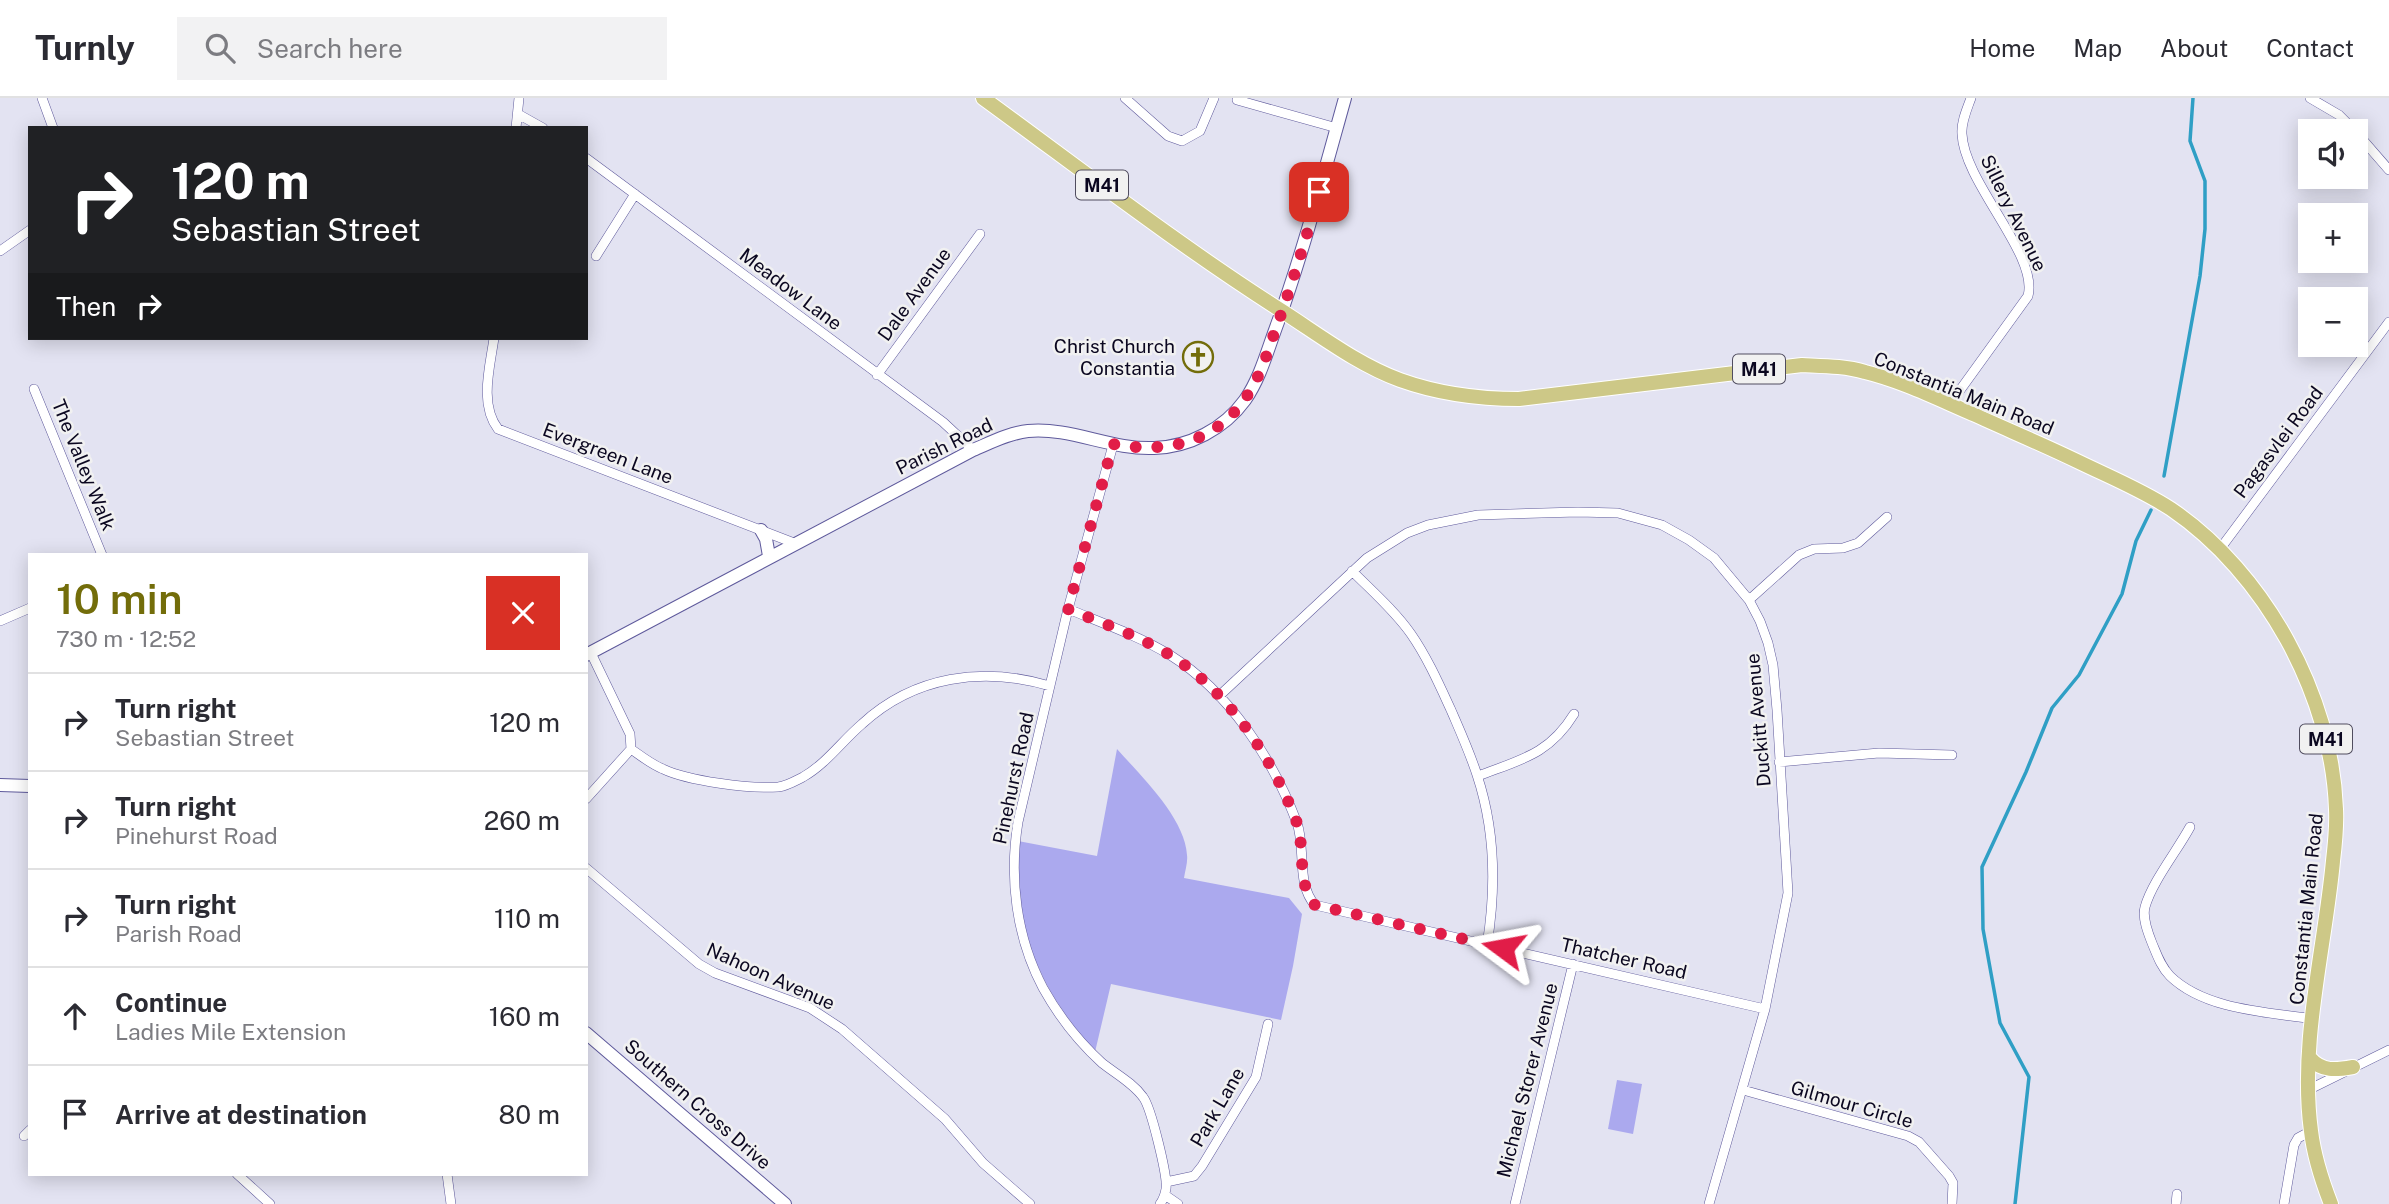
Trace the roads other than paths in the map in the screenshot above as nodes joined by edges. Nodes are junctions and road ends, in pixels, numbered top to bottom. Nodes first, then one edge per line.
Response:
1 (42, 98) edge
2 (519, 98) edge
3 (984, 98) edge
4 (1125, 98) edge
5 (1213, 98) edge
6 (1345, 98) edge
7 (1971, 98) edge
8 (2311, 98) edge
9 (1237, 100) dead end
10 (518, 114) junction
11 (2343, 119) edge
12 (52, 126) edge
13 (516, 126) edge
14 (539, 126) edge
15 (1337, 128) junction
16 (2368, 147) edge
17 (588, 159) edge
18 (2389, 170) edge
19 (635, 194) junction
20 (28, 231) edge
21 (980, 234) dead end
22 (0, 251) edge
23 (596, 256) dead end
24 (1282, 311) junction
25 (2389, 322) edge
26 (494, 340) edge
27 (877, 375) junction
28 (34, 389) dead end
29 (1950, 404) junction
30 (1113, 444) junction
31 (973, 450) junction
32 (1887, 517) dead end
33 (761, 530) junction
34 (794, 543) junction
35 (2220, 549) junction
36 (101, 553) edge
37 (769, 556) junction
38 (1352, 571) junction
39 (1749, 600) junction
40 (28, 609) edge
41 (1068, 609) junction
42 (0, 621) edge
43 (588, 654) edge
44 (1050, 686) junction
45 (1219, 696) junction
46 (1573, 714) dead end
47 (631, 749) junction
48 (1952, 755) dead end
49 (1780, 762) junction
50 (1478, 776) junction
51 (0, 785) edge
52 (28, 786) edge
53 (588, 797) edge
54 (2190, 827) dead end
55 (588, 870) edge
56 (1487, 945) junction
57 (1573, 964) junction
58 (1765, 1009) junction
59 (2313, 1019) junction
60 (1268, 1024) dead end
61 (588, 1035) edge
62 (2389, 1050) edge
63 (2310, 1058) junction
64 (2353, 1067) junction
65 (1743, 1090) junction
66 (2308, 1090) junction
67 (2311, 1131) junction
68 (239, 1176) edge
69 (447, 1176) edge
70 (1166, 1182) junction
71 (1162, 1199) edge
72 (270, 1204) edge
73 (450, 1204) edge
74 (785, 1204) edge
75 (1030, 1204) edge
76 (1178, 1204) edge
77 (1516, 1204) edge
78 (1709, 1204) edge
79 (1952, 1204) edge
80 (2284, 1204) edge
81 (2331, 1204) edge

1 - 12 street
2 - 10 street
3 - 24 main road, Constantia Main Road / M41
4 - 5 street
6 - 15 street, Parish Road
7 - 29 street, Sillery Avenue
8 - 11 street
9 - 15 street
10 - 13 street
10 - 14 street
15 - 24 street, Parish Road
16 - 18 street
17 - 19 street, Meadow Lane
19 - 23 street
19 - 27 street, Meadow Lane
20 - 22 street
21 - 27 street, Dale Avenue
24 - 29 main road, Constantia Main Road / M41
24 - 30 street, Parish Road
25 - 35 street, Pagasvlei Road
26 - 33 street, Evergreen Lane
27 - 31 street, Meadow Lane
28 - 36 street, The Valley Walk
29 - 35 main road, Constantia Main Road / M41
30 - 31 street, Parish Road
30 - 41 street, Pinehurst Road
31 - 34 street, Parish Road
32 - 39 street
33 - 34 street, Evergreen Lane
33 - 37 street
34 - 37 street, Parish Road
35 - 59 main road, Constantia Main Road / M41
37 - 43 street, Parish Road
38 - 39 street, Duckitt Avenue
38 - 45 street, Duckitt Avenue
38 - 50 street
39 - 49 street, Duckitt Avenue
40 - 42 street
41 - 44 street, Pinehurst Road
41 - 45 street
43 - 47 street
44 - 47 street
44 - 70 street, Pinehurst Road
45 - 56 street, Thatcher Road
46 - 50 street
47 - 53 street
48 - 49 street
49 - 58 street, Duckitt Avenue
50 - 56 street
51 - 52 street
54 - 59 street
55 - 75 street, Nahoon Avenue
56 - 57 street, Thatcher Road
57 - 58 street, Thatcher Road
57 - 77 street, Michael Storer Avenue
58 - 65 street, Duckitt Avenue
59 - 63 main road, Constantia Main Road / M41
60 - 70 street, Park Lane
61 - 74 street, Southern Cross Drive
62 - 64 street
63 - 64 main road
63 - 66 main road, Constantia Main Road / M41
64 - 66 street
65 - 78 street, Duckitt Avenue
65 - 79 street, Gilmour Circle
66 - 67 main road, Constantia Main Road / M41
67 - 80 street
67 - 81 main road, Constantia Main Road / M41
68 - 72 street
69 - 73 street
70 - 71 street, Pinehurst Road
71 - 76 street

